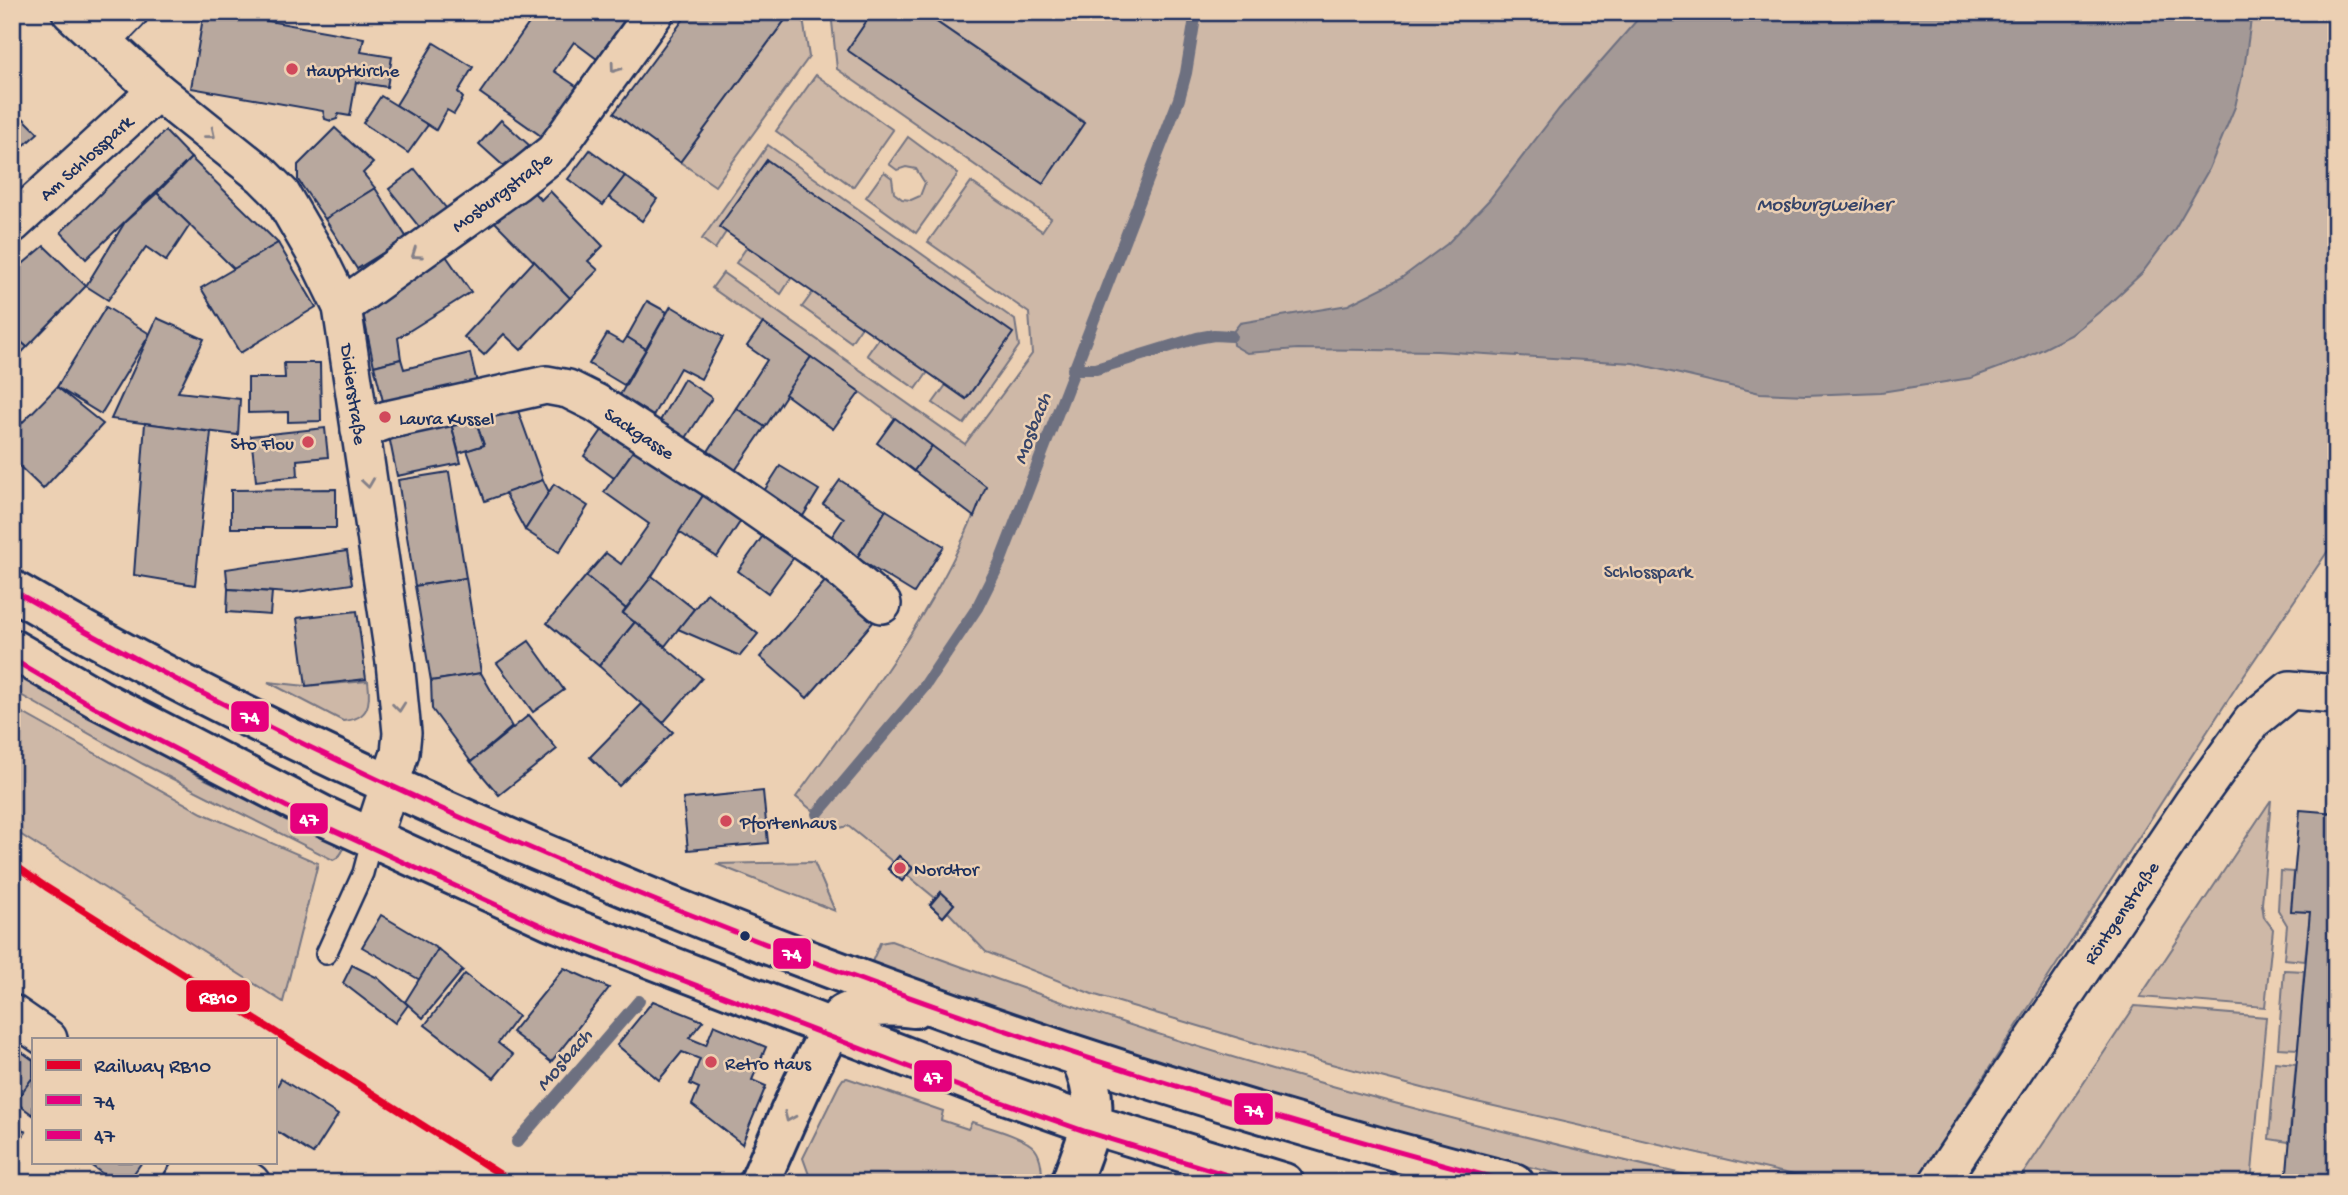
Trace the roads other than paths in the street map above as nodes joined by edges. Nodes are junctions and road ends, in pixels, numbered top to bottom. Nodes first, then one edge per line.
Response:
1 (71, 12) edge
2 (129, 12) edge
3 (655, 12) edge
4 (101, 41) junction
5 (158, 91) junction
6 (12, 224) edge
7 (342, 307) junction
8 (360, 430) junction
9 (12, 590) edge
10 (883, 604) dead end
11 (12, 649) edge
12 (2336, 694) edge
13 (390, 784) junction
14 (372, 839) junction
15 (326, 954) dead end
16 (941, 1010) junction
17 (12, 1014) edge
18 (831, 1028) junction
19 (47, 1038) edge
20 (1082, 1059) junction
21 (1090, 1124) junction
22 (195, 1164) edge
23 (224, 1164) edge
24 (182, 1183) edge
25 (251, 1183) edge
26 (760, 1183) edge
27 (1070, 1183) edge
28 (1284, 1183) edge
29 (1514, 1183) edge
30 (1938, 1183) edge

1 - 4 street, Didierstraße
2 - 4 street
3 -> 7 street, Mosburgstraße
4 - 5 street, Didierstraße
5 - 6 street, Am Schlosspark
5 -> 7 street, Didierstraße
7 - 8 street, Didierstraße
8 - 10 street, Sackgasse
8 -> 13 street, Didierstraße
9 - 13 main road
11 - 14 main road
12 - 30 street, Röntgenstraße
13 - 14 street, Didierstraße
13 - 16 main road
14 - 15 lane
14 - 18 main road
16 - 18 main road
16 - 20 main road
17 - 19 street
18 - 21 main road
18 -> 26 main road
20 - 21 main road
20 - 29 main road
21 - 27 main road
21 - 28 main road
22 - 24 street
23 - 25 street

